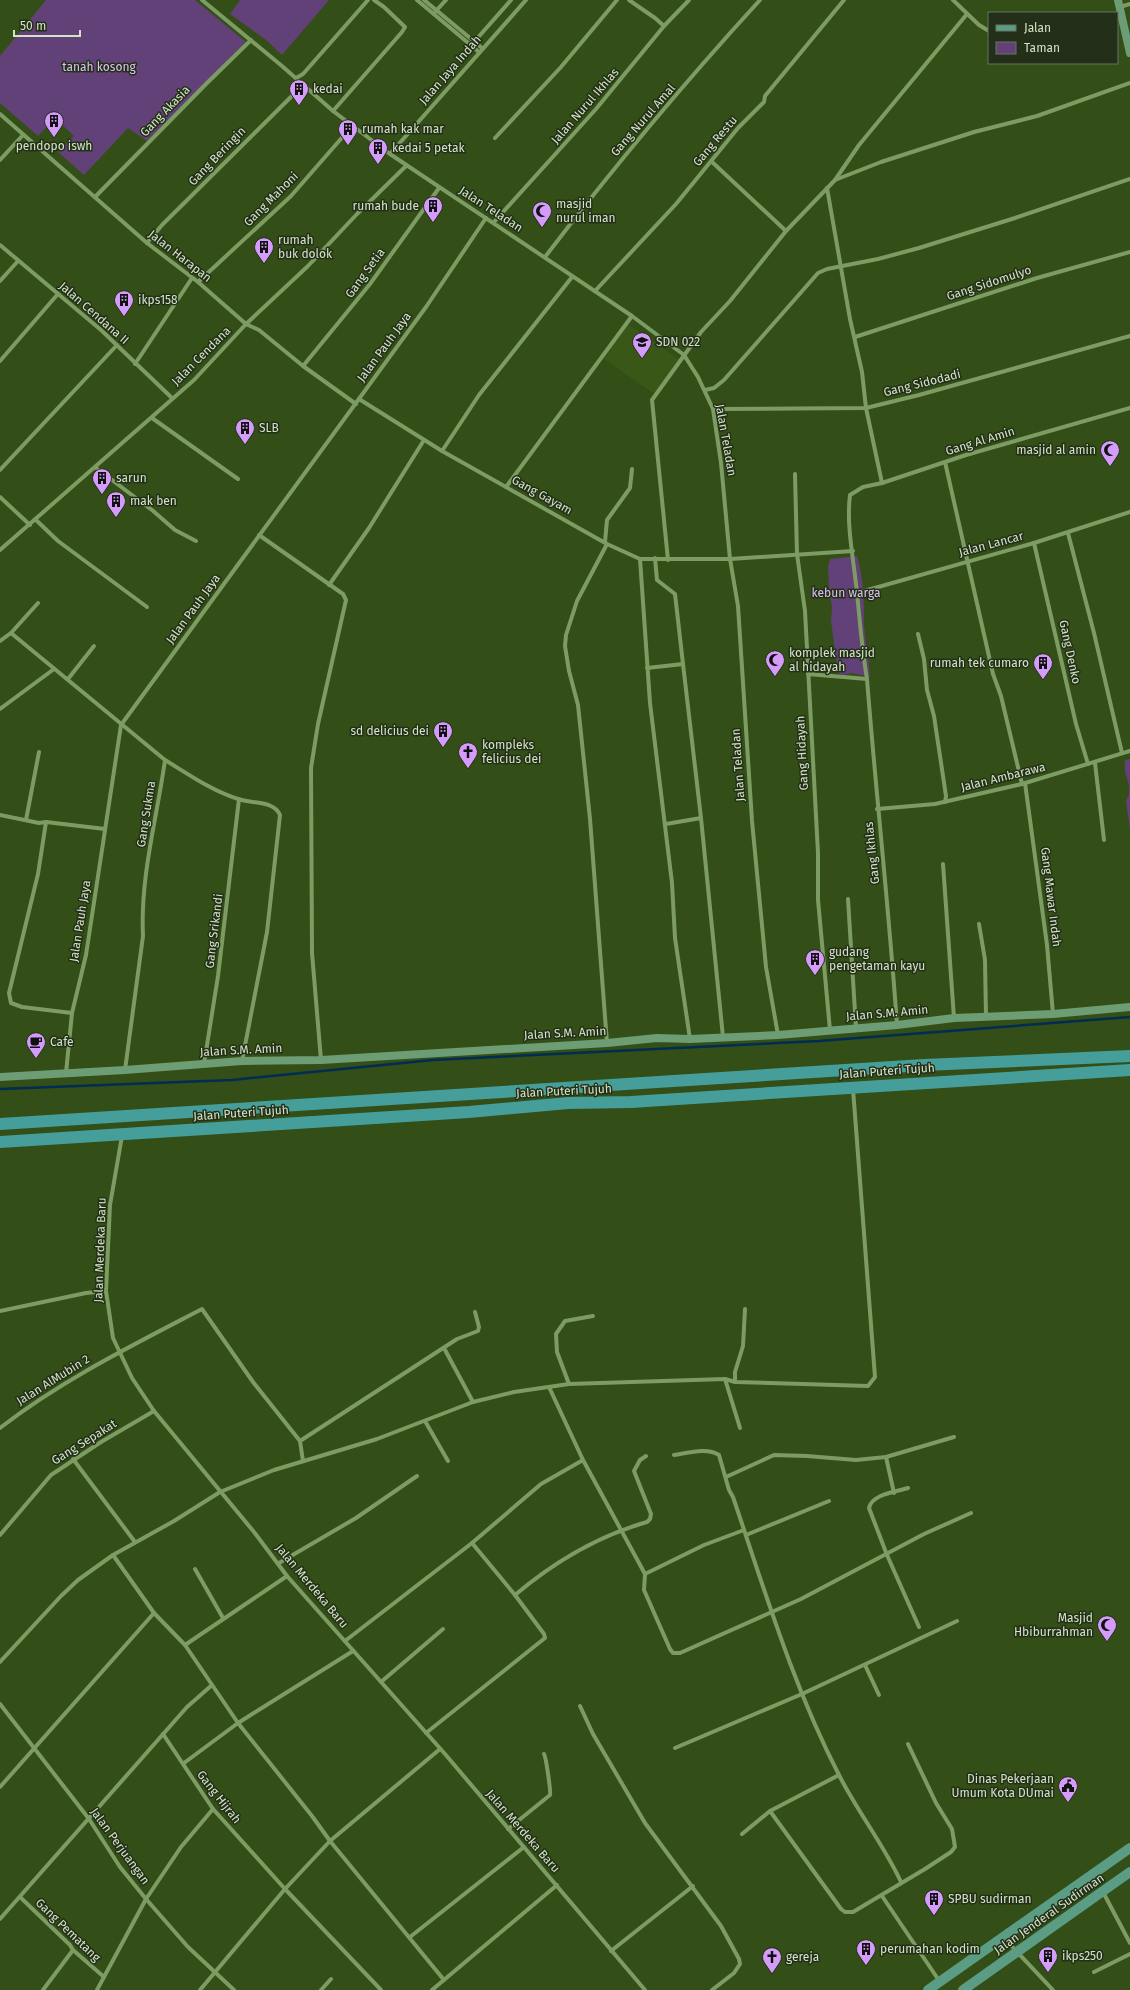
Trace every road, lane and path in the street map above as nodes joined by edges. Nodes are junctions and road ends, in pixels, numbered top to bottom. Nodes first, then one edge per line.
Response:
1 (202, 0) edge
2 (368, 0) edge
3 (374, 0) edge
4 (417, 0) edge
5 (424, 0) edge
6 (446, 0) edge
7 (511, 0) edge
8 (526, 0) edge
9 (617, 0) edge
10 (629, 0) edge
11 (689, 0) edge
12 (760, 0) edge
13 (844, 0) edge
14 (953, 0) edge
15 (1119, 3) edge
16 (1130, 4) edge
17 (435, 12) junction
18 (967, 14) junction
19 (1120, 22) edge
20 (664, 26) junction
21 (988, 30) edge
22 (252, 40) junction
23 (474, 41) junction
24 (471, 46) junction
25 (480, 50) junction
26 (1130, 54) edge
27 (296, 78) junction
28 (1130, 83) edge
29 (303, 85) junction
30 (333, 111) junction
31 (0, 114) edge
32 (353, 125) junction
33 (23, 135) junction
34 (495, 138) dead end
35 (390, 154) junction
36 (0, 160) edge
37 (711, 161) junction
38 (406, 166) junction
39 (1130, 179) edge
40 (835, 180) junction
41 (439, 188) junction
42 (827, 188) junction
43 (95, 197) junction
44 (486, 218) junction
45 (494, 222) junction
46 (786, 231) junction
47 (147, 244) junction
48 (0, 245) edge
49 (1130, 252) edge
50 (545, 257) junction
51 (18, 261) junction
52 (841, 267) junction
53 (572, 277) junction
54 (192, 278) junction
55 (0, 281) edge
56 (198, 282) junction
57 (595, 291) junction
58 (57, 295) junction
59 (632, 316) junction
60 (246, 324) junction
61 (1130, 336) edge
62 (855, 337) junction
63 (117, 345) junction
64 (684, 355) junction
65 (0, 361) edge
66 (135, 364) junction
67 (303, 366) junction
68 (705, 390) junction
69 (172, 398) junction
70 (359, 399) junction
71 (356, 404) junction
72 (866, 408) junction
73 (1130, 408) edge
74 (712, 409) junction
75 (152, 418) junction
76 (424, 440) junction
77 (442, 451) junction
78 (945, 462) junction
79 (96, 468) junction
80 (632, 469) dead end
81 (0, 470) edge
82 (794, 474) dead end
83 (238, 479) dead end
84 (882, 483) junction
85 (506, 487) junction
86 (0, 497) edge
87 (849, 507) joint
88 (1130, 512) edge
89 (36, 520) junction
90 (30, 525) junction
91 (1068, 533) junction
92 (259, 535) junction
93 (196, 542) dead end
94 (606, 543) junction
95 (1034, 543) junction
96 (0, 550) edge
97 (853, 551) junction
98 (797, 554) junction
99 (655, 558) junction
100 (730, 558) junction
101 (640, 559) junction
102 (668, 560) junction
103 (967, 561) junction
104 (329, 585) junction
105 (857, 593) junction
106 (38, 603) dead end
107 (147, 607) dead end
108 (11, 632) junction
109 (918, 634) dead end
110 (0, 641) edge
111 (94, 646) dead end
112 (683, 664) junction
113 (647, 668) junction
114 (54, 669) junction
115 (808, 674) junction
116 (68, 679) junction
117 (867, 679) junction
118 (0, 710) edge
119 (121, 725) junction
120 (1130, 751) edge
121 (39, 752) dead end
122 (1122, 753) junction
123 (165, 760) junction
124 (1095, 763) junction
125 (1088, 764) junction
126 (1023, 783) junction
127 (239, 799) junction
128 (945, 802) junction
129 (877, 809) junction
130 (0, 815) edge
131 (701, 818) junction
132 (26, 820) junction
133 (46, 822) junction
134 (666, 824) junction
135 (105, 829) junction
136 (1104, 840) dead end
137 (943, 864) dead end
138 (848, 899) dead end
139 (979, 924) dead end
140 (1130, 1007) edge
141 (72, 1013) junction
142 (1053, 1014) junction
143 (986, 1017) junction
144 (954, 1018) junction
145 (897, 1025) junction
146 (856, 1028) junction
147 (830, 1031) junction
148 (778, 1035) junction
149 (723, 1038) junction
150 (690, 1039) junction
151 (607, 1043) junction
152 (1130, 1056) edge
153 (242, 1060) junction
154 (321, 1060) junction
155 (204, 1064) junction
156 (125, 1070) junction
157 (1130, 1070) edge
158 (66, 1073) junction
159 (0, 1077) edge
160 (853, 1087) junction
161 (0, 1124) edge
162 (122, 1135) junction
163 (0, 1142) edge
164 (106, 1291) junction
165 (745, 1309) dead end
166 (0, 1311) edge
167 (475, 1312) dead end
168 (593, 1316) dead end
169 (444, 1348) junction
170 (119, 1352) junction
171 (725, 1379) junction
172 (735, 1382) junction
173 (569, 1384) junction
174 (549, 1387) junction
175 (473, 1402) junction
176 (154, 1412) junction
177 (425, 1421) junction
178 (0, 1428) edge
179 (740, 1428) dead end
180 (954, 1437) dead end
181 (300, 1441) junction
182 (674, 1455) dead end
183 (646, 1456) dead end
184 (886, 1457) junction
185 (73, 1459) junction
186 (583, 1460) junction
187 (303, 1461) junction
188 (448, 1461) dead end
189 (417, 1476) dead end
190 (726, 1476) junction
191 (908, 1488) dead end
192 (220, 1492) junction
193 (894, 1493) junction
194 (828, 1501) dead end
195 (971, 1513) dead end
196 (622, 1529) junction
197 (744, 1530) junction
198 (0, 1535) edge
199 (746, 1535) junction
200 (135, 1542) junction
201 (472, 1543) junction
202 (113, 1555) junction
203 (886, 1555) junction
204 (279, 1563) junction
205 (195, 1569) dead end
206 (645, 1574) junction
207 (287, 1576) junction
208 (515, 1595) junction
209 (770, 1611) junction
210 (154, 1613) junction
211 (223, 1618) junction
212 (957, 1621) dead end
213 (919, 1627) dead end
214 (443, 1629) dead end
215 (345, 1641) junction
216 (185, 1645) junction
217 (353, 1651) junction
218 (0, 1662) edge
219 (865, 1666) junction
220 (381, 1682) junction
221 (212, 1685) junction
222 (802, 1694) junction
223 (879, 1694) dead end
224 (0, 1704) edge
225 (580, 1706) dead end
226 (238, 1723) junction
227 (426, 1733) junction
228 (163, 1734) junction
229 (908, 1744) dead end
230 (34, 1748) junction
231 (675, 1748) dead end
232 (440, 1749) junction
233 (544, 1754) dead end
234 (184, 1763) junction
235 (839, 1775) junction
236 (0, 1787) edge
237 (213, 1809) junction
238 (770, 1812) junction
239 (89, 1819) junction
240 (508, 1829) junction
241 (742, 1834) dead end
242 (330, 1841) junction
243 (524, 1847) junction
244 (1130, 1848) edge
245 (1130, 1872) edge
246 (901, 1882) junction
247 (557, 1885) junction
248 (693, 1886) junction
249 (285, 1889) junction
250 (1103, 1892) junction
251 (882, 1896) junction
252 (20, 1897) junction
253 (146, 1899) junction
254 (1, 1916) edge
255 (410, 1937) junction
256 (1003, 1938) junction
257 (1130, 1943) edge
258 (73, 1950) junction
259 (611, 1951) junction
260 (1016, 1953) junction
261 (1130, 1954) edge
262 (215, 1971) junction
263 (1094, 1972) dead end
264 (104, 1978) junction
265 (330, 1979) dead end
266 (444, 1980) junction
267 (940, 1982) junction
268 (967, 1989) edge
269 (43, 1990) edge
270 (97, 1990) edge
271 (200, 1990) edge
272 (234, 1990) edge
273 (321, 1990) edge
274 (381, 1990) edge
275 (432, 1990) edge
276 (646, 1990) edge
277 (712, 1990) edge
278 (928, 1990) edge
279 (1053, 1990) edge

1 - 22 street, Jalan Teladan
2 - 27 street
3 - 30 street
4 - 17 street
5 - 17 street
6 - 17 street
7 - 23 street
8 - 25 street, Jalan Jaya Indah
9 - 34 street
10 - 20 street
11 - 20 street, Jalan Nurul Ikhlas
12 - 50 street, Gang Nurul Amal
13 - 37 street, Gang Restu
14 - 18 street
15 - 16 street
15 - 19 street
17 - 23 street
17 - 24 street
18 - 21 street
18 - 40 street
19 - 26 street
20 - 45 street, Jalan Nurul Ikhlas
22 - 27 street, Jalan Teladan
22 - 43 street, Gang Akasia
23 - 24 street
23 - 25 street
24 - 25 street
25 - 35 street, Jalan Jaya Indah
27 - 29 street, Jalan Teladan
28 - 40 street
29 - 30 street, Jalan Teladan
29 - 47 street, Gang Beringin
30 - 32 street, Jalan Teladan
31 - 33 street, Jalan Harapan
32 - 35 street, Jalan Teladan
32 - 56 street, Gang Mahoni
33 - 36 street
33 - 43 street, Jalan Harapan
35 - 38 street, Jalan Teladan
37 - 46 street
37 - 57 street, Gang Restu
38 - 41 street, Jalan Teladan
38 - 60 street, Jalan Cendana
39 - 52 street
40 - 42 street
41 - 44 street, Jalan Teladan
41 - 67 street, Gang Setia
42 - 46 street
42 - 52 street
43 - 47 street, Jalan Harapan
44 - 45 street, Jalan Teladan
44 - 70 street, Jalan Pauh Jaya
45 - 50 street, Jalan Teladan
46 - 64 street
47 - 54 street, Jalan Harapan
48 - 51 street, Jalan Cendana II
49 - 62 street, Gang Sidomulyo
50 - 53 street, Jalan Teladan
51 - 55 street
51 - 58 street, Jalan Cendana II
52 - 62 street
52 - 68 street
53 - 57 street, Jalan Teladan
53 - 77 street
54 - 56 street, Jalan Harapan
54 - 66 street
56 - 60 street, Jalan Harapan
57 - 59 street, Jalan Teladan
58 - 63 street, Jalan Cendana II
58 - 65 street
59 - 64 street, Jalan Teladan
59 - 85 street
60 - 67 street, Jalan Harapan
60 - 69 street, Jalan Cendana
61 - 72 street, Gang Sidodadi
62 - 72 street
63 - 66 street, Jalan Cendana II
63 - 81 street
64 - 68 street, Jalan Teladan
64 - 102 street
66 - 69 street, Jalan Cendana II
67 - 71 street, Jalan Harapan
68 - 74 street, Jalan Teladan
69 - 75 street, Jalan Cendana
70 - 71 street, Jalan Pauh Jaya
70 - 76 street, Gang Gayam
71 - 92 street, Jalan Pauh Jaya
72 - 74 street, Gang Sidodadi
72 - 84 street
73 - 78 street, Gang Al Amin
74 - 100 street, Jalan Teladan
75 - 79 street, Jalan Cendana
75 - 83 street
76 - 77 street, Gang Gayam
76 - 104 street
77 - 85 street, Gang Gayam
78 - 84 street, Gang Al Amin
78 - 103 street, Gang Mawar Indah
79 - 89 street, Jalan Cendana
79 - 93 street
80 - 94 street
82 - 98 street, Gang Hidayah
84 - 87 street, Gang Al Amin
85 - 94 street, Gang Gayam
86 - 90 street
87 - 97 street, Gang Ikhlas
88 - 91 street, Jalan Lancar
89 - 90 street, Jalan Cendana
89 - 107 street
90 - 96 street, Jalan Cendana
91 - 95 street, Jalan Lancar
91 - 122 street
92 - 104 street
92 - 119 street, Jalan Pauh Jaya
94 - 101 street, Gang Gayam
94 - 151 street
95 - 103 street, Jalan Lancar
95 - 125 street, Gang Denko
97 - 98 street, Gang Gayam
97 - 105 street, Gang Ikhlas
98 - 100 street, Gang Gayam
98 - 115 street, Gang Hidayah
99 - 101 street, Gang Gayam
99 - 102 street, Gang Gayam
99 - 112 street
100 - 102 street, Gang Gayam
100 - 148 street, Jalan Teladan
101 - 113 street
103 - 105 street, Jalan Lancar
103 - 126 street, Gang Mawar Indah
104 - 154 street
105 - 117 street, Gang Ikhlas
106 - 108 street
108 - 110 street
108 - 114 street
109 - 128 street
111 - 116 street
112 - 113 street
112 - 131 street
113 - 134 street
114 - 116 street
114 - 118 street
115 - 117 street
115 - 147 street, Gang Hidayah
116 - 119 street
117 - 129 street, Gang Ikhlas
119 - 123 street
119 - 135 street, Jalan Pauh Jaya
120 - 122 street, Jalan Ambarawa
121 - 132 street
122 - 124 street, Jalan Ambarawa
123 - 127 street
123 - 156 street, Gang Sukma
124 - 125 street, Jalan Ambarawa
124 - 136 street
125 - 126 street, Jalan Ambarawa
126 - 128 street, Jalan Ambarawa
126 - 142 street, Gang Mawar Indah
127 - 153 street
127 - 155 street, Gang Srikandi
128 - 129 street, Jalan Ambarawa
129 - 145 street, Gang Ikhlas
130 - 132 street
131 - 134 street
131 - 149 street
132 - 133 street
133 - 135 street
133 - 141 street
134 - 150 street
135 - 141 street, Jalan Pauh Jaya
137 - 144 street
138 - 146 street
139 - 143 street
140 - 142 street, Jalan S.M. Amin
141 - 158 street, Jalan Pauh Jaya
142 - 143 street, Jalan S.M. Amin
143 - 144 street, Jalan S.M. Amin
144 - 145 street, Jalan S.M. Amin
145 - 146 street, Jalan S.M. Amin
146 - 147 street, Jalan S.M. Amin
147 - 148 street, Jalan S.M. Amin
148 - 149 street, Jalan S.M. Amin
149 - 150 street, Jalan S.M. Amin
150 - 151 street, Jalan S.M. Amin
151 - 154 street, Jalan S.M. Amin
152 - 161 highway, Jalan Puteri Tujuh
153 - 154 street, Jalan S.M. Amin
153 - 155 street, Jalan S.M. Amin
155 - 156 street, Jalan S.M. Amin
156 - 158 street, Jalan S.M. Amin
157 - 160 highway, Jalan Puteri Tujuh
158 - 159 street, Jalan S.M. Amin
160 - 162 highway, Jalan Puteri Tujuh
160 - 172 street
162 - 163 highway, Jalan Puteri Tujuh
162 - 164 street, Jalan Merdeka Baru
164 - 166 street
164 - 170 street, Jalan Merdeka Baru
165 - 172 street
167 - 169 street
168 - 173 street
169 - 175 street
169 - 181 street
170 - 176 street, Jalan Merdeka Baru
170 - 178 street, Jalan AlMubin 2
170 - 181 street, Jalan AlMubin 2
171 - 172 street
171 - 173 street
171 - 179 street
173 - 174 street
174 - 175 street
174 - 186 street
175 - 177 street
176 - 185 street, Gang Sepakat
176 - 192 street, Jalan Merdeka Baru
177 - 187 street
177 - 188 street
180 - 184 street
181 - 187 street
182 - 190 street
183 - 196 street
184 - 190 street
184 - 193 street
185 - 198 street, Gang Sepakat
185 - 200 street
186 - 196 street
186 - 201 street
187 - 192 street
189 - 204 street
190 - 197 street
191 - 193 street
192 - 200 street
192 - 204 street, Jalan Merdeka Baru
193 - 203 street
194 - 199 street
195 - 203 street
196 - 206 street
196 - 208 street
197 - 199 street
197 - 206 street
199 - 209 street
200 - 202 street
201 - 208 street
201 - 215 street
202 - 210 street
202 - 218 street
203 - 209 street
203 - 213 street
204 - 207 street, Jalan Merdeka Baru
205 - 211 street
206 - 209 street
207 - 211 street
207 - 215 street, Jalan Merdeka Baru
208 - 227 street
209 - 222 street
210 - 216 street
210 - 230 street
211 - 216 street
212 - 219 street
214 - 220 street
215 - 217 street, Jalan Merdeka Baru
216 - 221 street
217 - 220 street, Jalan Merdeka Baru
217 - 226 street, Gang Hijrah
219 - 222 street
219 - 223 street
220 - 227 street, Jalan Merdeka Baru
221 - 226 street
221 - 228 street
222 - 231 street
222 - 235 street
224 - 230 street, Jalan Perjuangan
225 - 248 street
226 - 234 street, Gang Hijrah
226 - 242 street
227 - 232 street, Jalan Merdeka Baru
228 - 234 street
228 - 239 street
229 - 246 street
230 - 236 street
230 - 239 street, Jalan Perjuangan
232 - 240 street, Jalan Merdeka Baru
232 - 242 street
233 - 240 street
234 - 237 street, Gang Hijrah
235 - 238 street
235 - 246 street
237 - 249 street, Gang Hijrah
237 - 253 street
238 - 241 street
238 - 251 street
239 - 252 street
239 - 253 street, Jalan Perjuangan
240 - 243 street, Jalan Merdeka Baru
242 - 249 street
242 - 255 street
243 - 247 street, Jalan Merdeka Baru
243 - 255 street
244 - 256 main road, Jalan Jenderal Sudirman
245 - 250 main road, Jalan Jenderal Sudirman
246 - 251 street
247 - 259 street, Jalan Merdeka Baru
247 - 266 street
248 - 259 street
248 - 277 street
249 - 262 street
249 - 274 street, Gang Hijrah
250 - 257 street
250 - 260 main road, Jalan Jenderal Sudirman
251 - 267 street
252 - 254 street
252 - 258 street, Gang Pematang
253 - 262 street, Jalan Perjuangan
253 - 264 street
255 - 266 street
256 - 260 street
256 - 267 main road, Jalan Jenderal Sudirman
258 - 264 street, Gang Pematang
258 - 269 street
259 - 276 street, Jalan Merdeka Baru
260 - 268 main road, Jalan Jenderal Sudirman
260 - 279 street
261 - 263 street
262 - 271 street
262 - 272 street, Jalan Perjuangan
264 - 270 street
265 - 273 street
266 - 275 street
267 - 278 main road, Jalan Jenderal Sudirman

